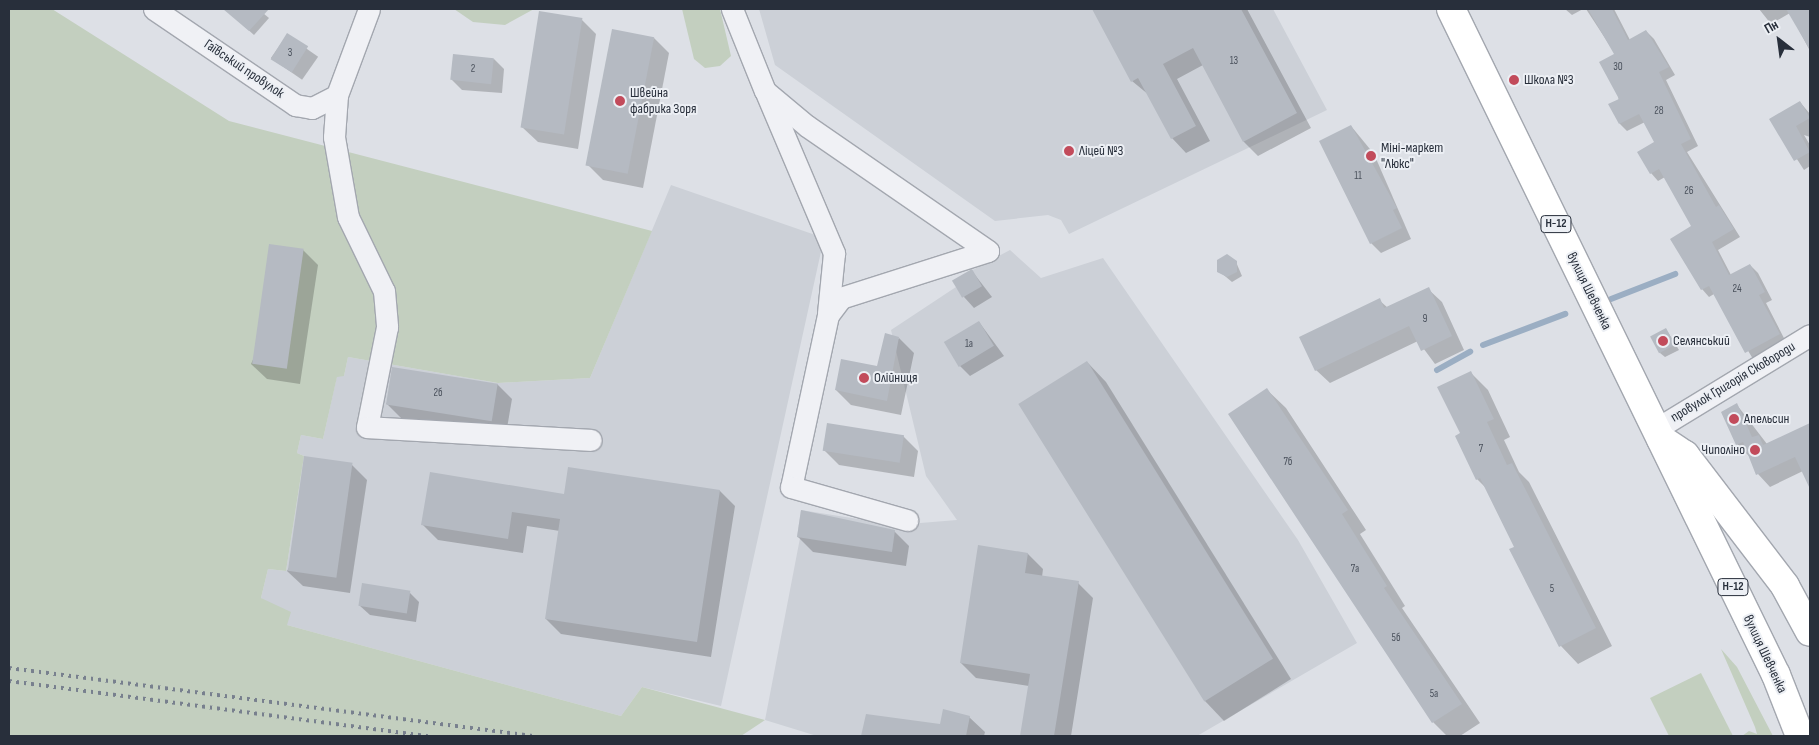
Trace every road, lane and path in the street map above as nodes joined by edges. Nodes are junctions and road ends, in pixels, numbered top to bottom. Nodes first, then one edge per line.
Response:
1 (154, 9) edge
2 (369, 9) edge
3 (732, 9) edge
4 (1452, 9) edge
5 (765, 91) junction
6 (337, 95) junction
7 (828, 315) junction
8 (1810, 335) edge
9 (1658, 434) junction
10 (592, 440) dead end
11 (907, 520) dead end
12 (1810, 632) edge
13 (1800, 736) edge

1 - 6 street, Гаївський провулок
2 - 6 street
3 - 5 street
4 - 9 main road, вулиця Шевченка / Н-12
5 - 7 street
5 - 7 street
6 - 10 street
7 - 11 street
8 - 9 street, провулок Григорія Сковороди
9 - 12 main road
9 - 13 main road, вулиця Шевченка / Н-12

